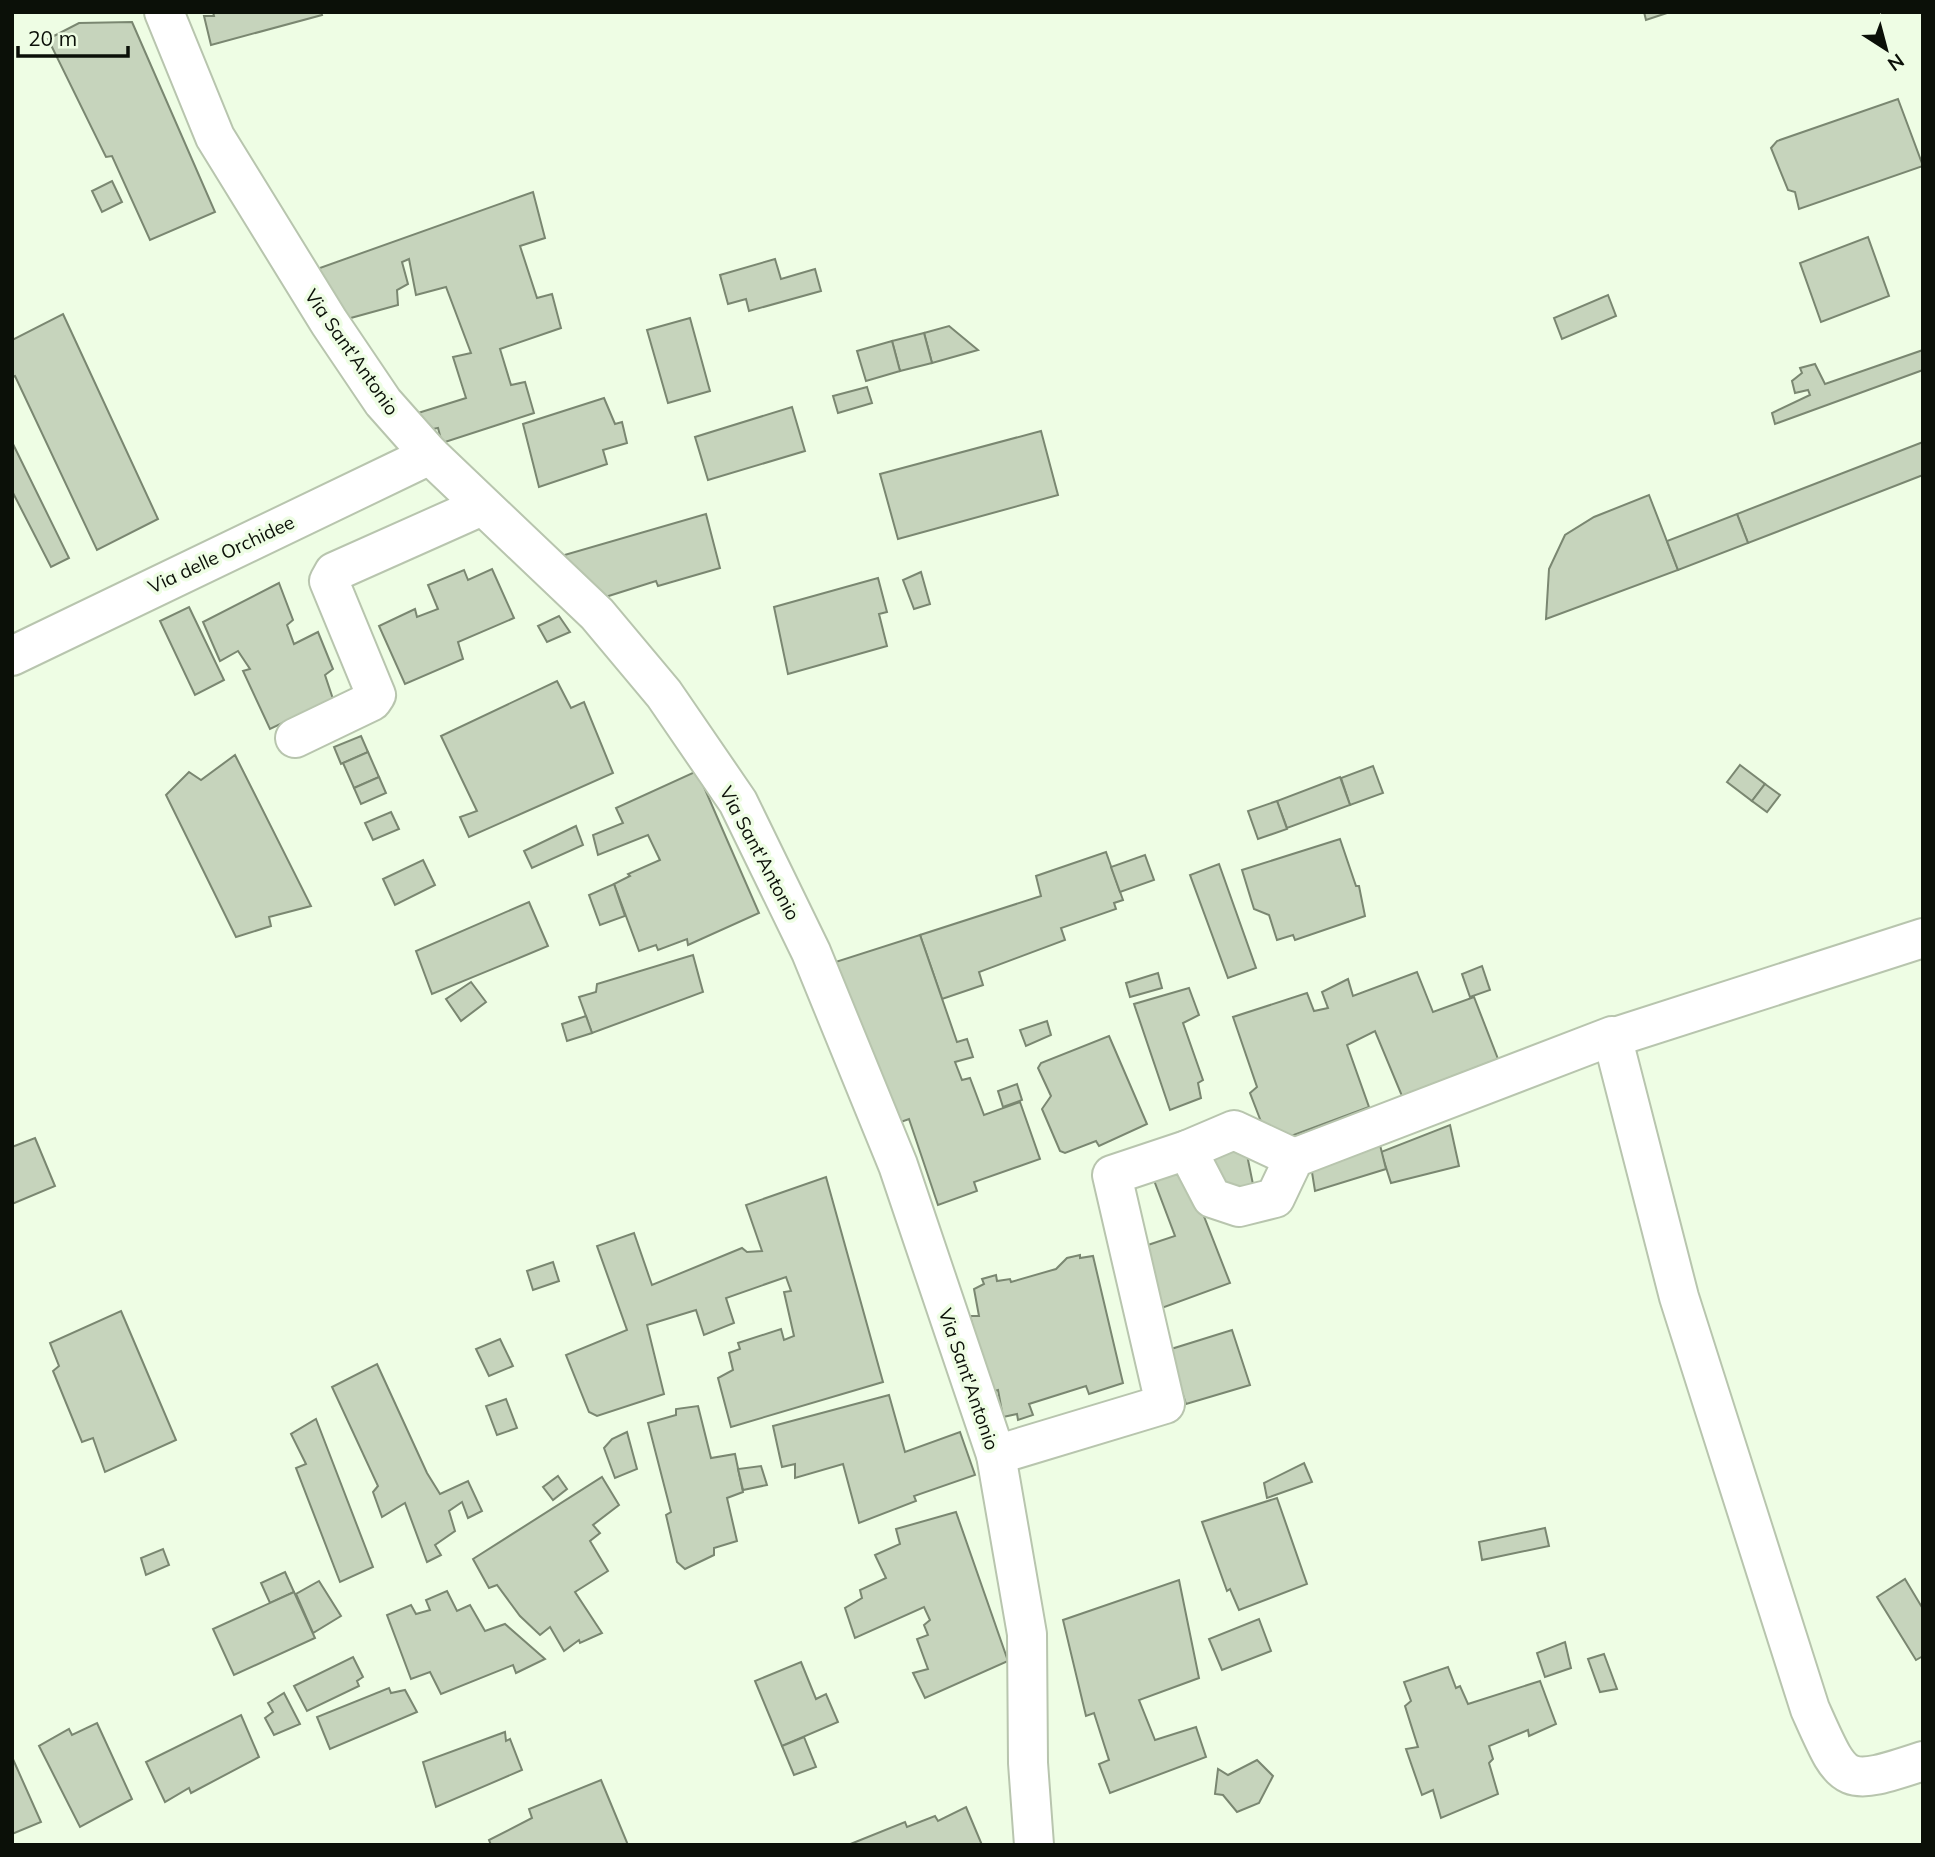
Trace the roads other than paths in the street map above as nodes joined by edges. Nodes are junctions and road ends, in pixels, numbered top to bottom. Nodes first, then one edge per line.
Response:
1 (164, 12) edge
2 (430, 455) junction
3 (482, 506) junction
4 (12, 656) edge
5 (295, 738) dead end
6 (1923, 938) edge
7 (1618, 1036) dead end
8 (1188, 1150) junction
9 (1294, 1158) junction
10 (996, 1455) junction
11 (1923, 1761) edge
12 (1034, 1845) edge

1 - 2 street, Via Sant'Antonio
2 - 3 street, Via Sant'Antonio
2 - 4 street, Via delle Orchidee
3 - 5 street
3 - 10 street, Via Sant'Antonio
6 - 7 street
8 - 9 street
8 - 9 street
8 - 10 street
9 - 11 street
10 - 12 street, Via Sant'Antonio

